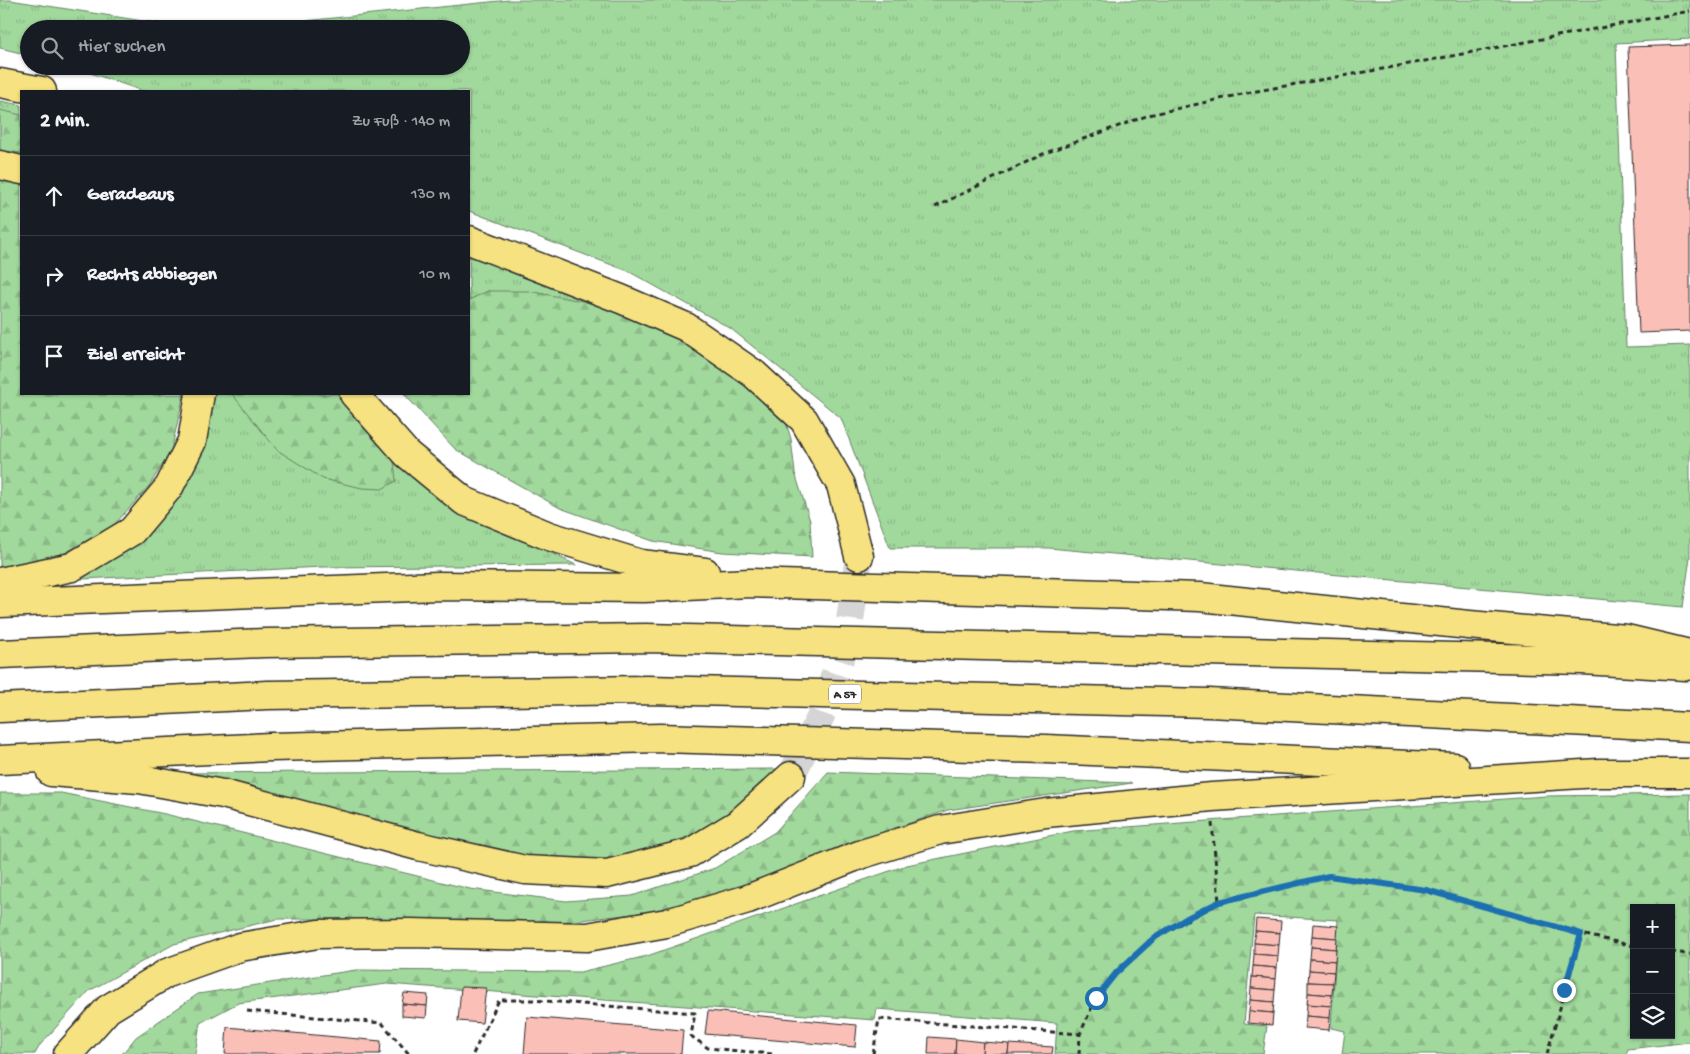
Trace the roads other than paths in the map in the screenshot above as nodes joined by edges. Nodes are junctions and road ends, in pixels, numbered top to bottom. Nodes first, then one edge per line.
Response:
1 (0, 83) edge
2 (37, 90) edge
3 (0, 165) edge
4 (20, 170) edge
5 (470, 240) edge
6 (200, 395) edge
7 (355, 395) edge
8 (859, 556) tunnel mouth
9 (0, 582) edge
10 (750, 583) junction
11 (0, 603) edge
12 (0, 654) edge
13 (1690, 654) edge
14 (1690, 666) edge
15 (0, 708) edge
16 (1690, 727) edge
17 (0, 760) edge
18 (0, 772) edge
19 (1690, 772) edge
20 (1599, 773) junction
21 (792, 776) tunnel mouth
22 (68, 1054) edge

1 - 2 highway
3 - 4 highway
5 - 8 highway
6 - 9 highway
7 - 10 highway
10 - 11 highway
10 - 13 highway
12 - 14 highway
15 - 16 highway, A 57
17 - 20 highway
18 - 21 highway
19 - 20 highway
20 - 22 highway

